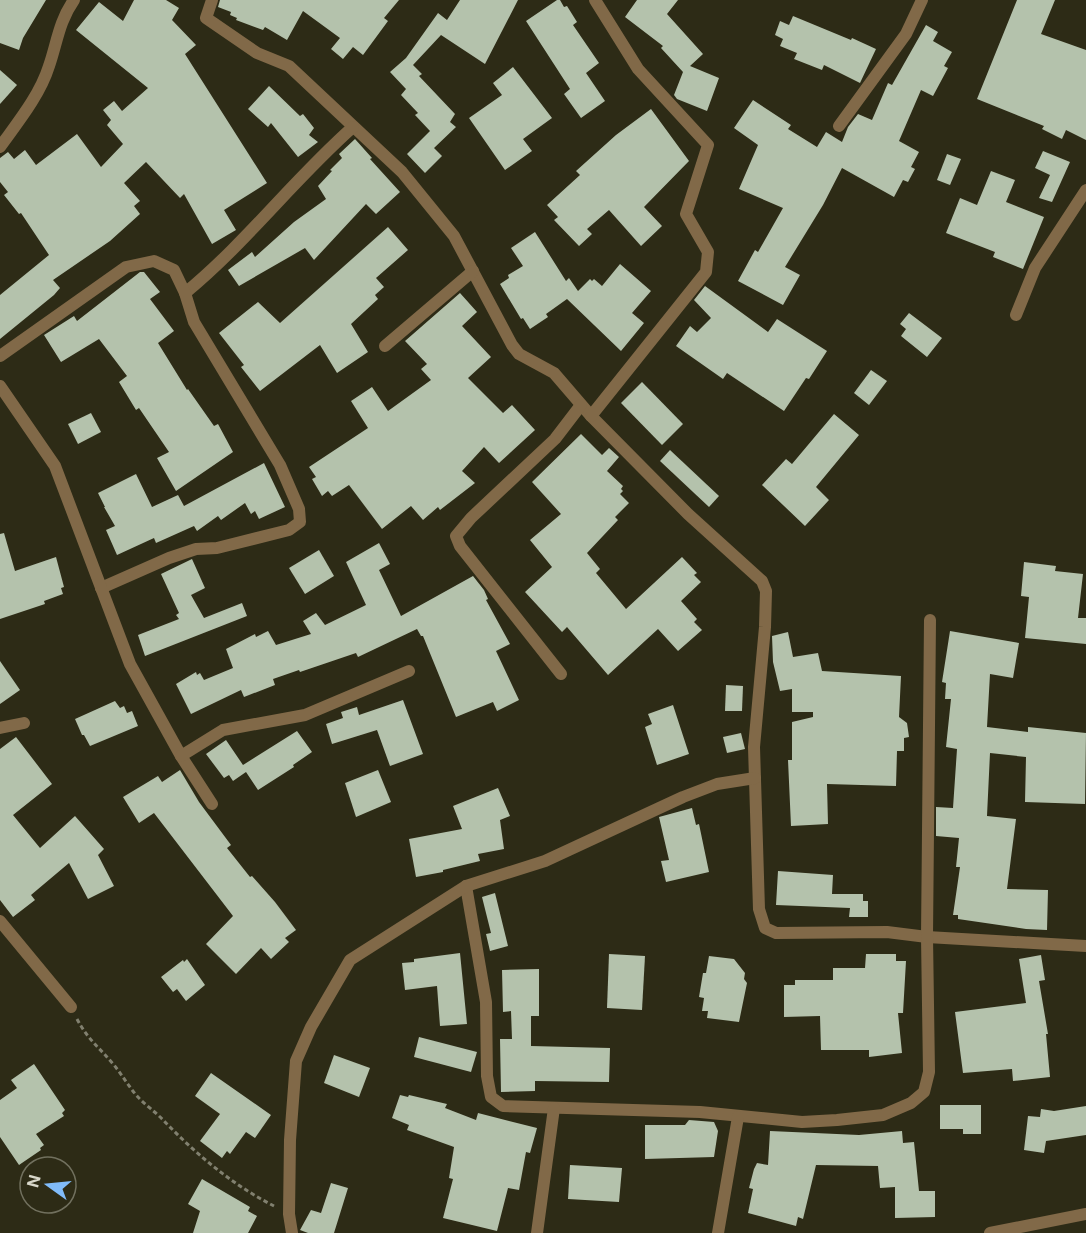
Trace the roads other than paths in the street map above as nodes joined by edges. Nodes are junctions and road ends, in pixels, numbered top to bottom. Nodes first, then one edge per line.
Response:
1 (74, 0) edge
2 (212, 0) edge
3 (596, 0) edge
4 (922, 0) edge
5 (839, 126) dead end
6 (353, 127) junction
7 (0, 147) edge
8 (1086, 190) edge
9 (473, 271) junction
10 (185, 293) junction
11 (1016, 315) dead end
12 (385, 346) dead end
13 (0, 356) edge
14 (0, 386) edge
15 (581, 405) junction
16 (591, 416) junction
17 (101, 588) junction
18 (930, 620) dead end
19 (409, 670) dead end
20 (561, 674) dead end
21 (24, 723) dead end
22 (0, 728) edge
23 (181, 756) junction
24 (755, 778) junction
25 (212, 804) dead end
26 (466, 886) junction
27 (0, 921) edge
28 (927, 937) junction
29 (1086, 946) edge
30 (71, 1007) road end
31 (555, 1108) junction
32 (738, 1117) junction
33 (1086, 1214) edge
34 (292, 1233) edge
35 (537, 1233) edge
36 (718, 1233) edge
37 (990, 1233) edge

1 - 7 street
2 - 6 street
3 - 16 street
4 - 5 street
6 - 9 street
6 - 10 street
8 - 11 street
9 - 12 street
9 - 15 street
10 - 13 street
10 - 17 street
14 - 17 street
15 - 16 street
15 - 20 street
16 - 24 street
17 - 23 street
18 - 28 street
19 - 23 street
21 - 22 street
23 - 25 street
24 - 26 street
24 - 28 street
26 - 31 street
26 - 34 street
27 - 30 street
28 - 29 street
28 - 32 street
31 - 32 street
31 - 35 street
32 - 36 street
33 - 37 street

